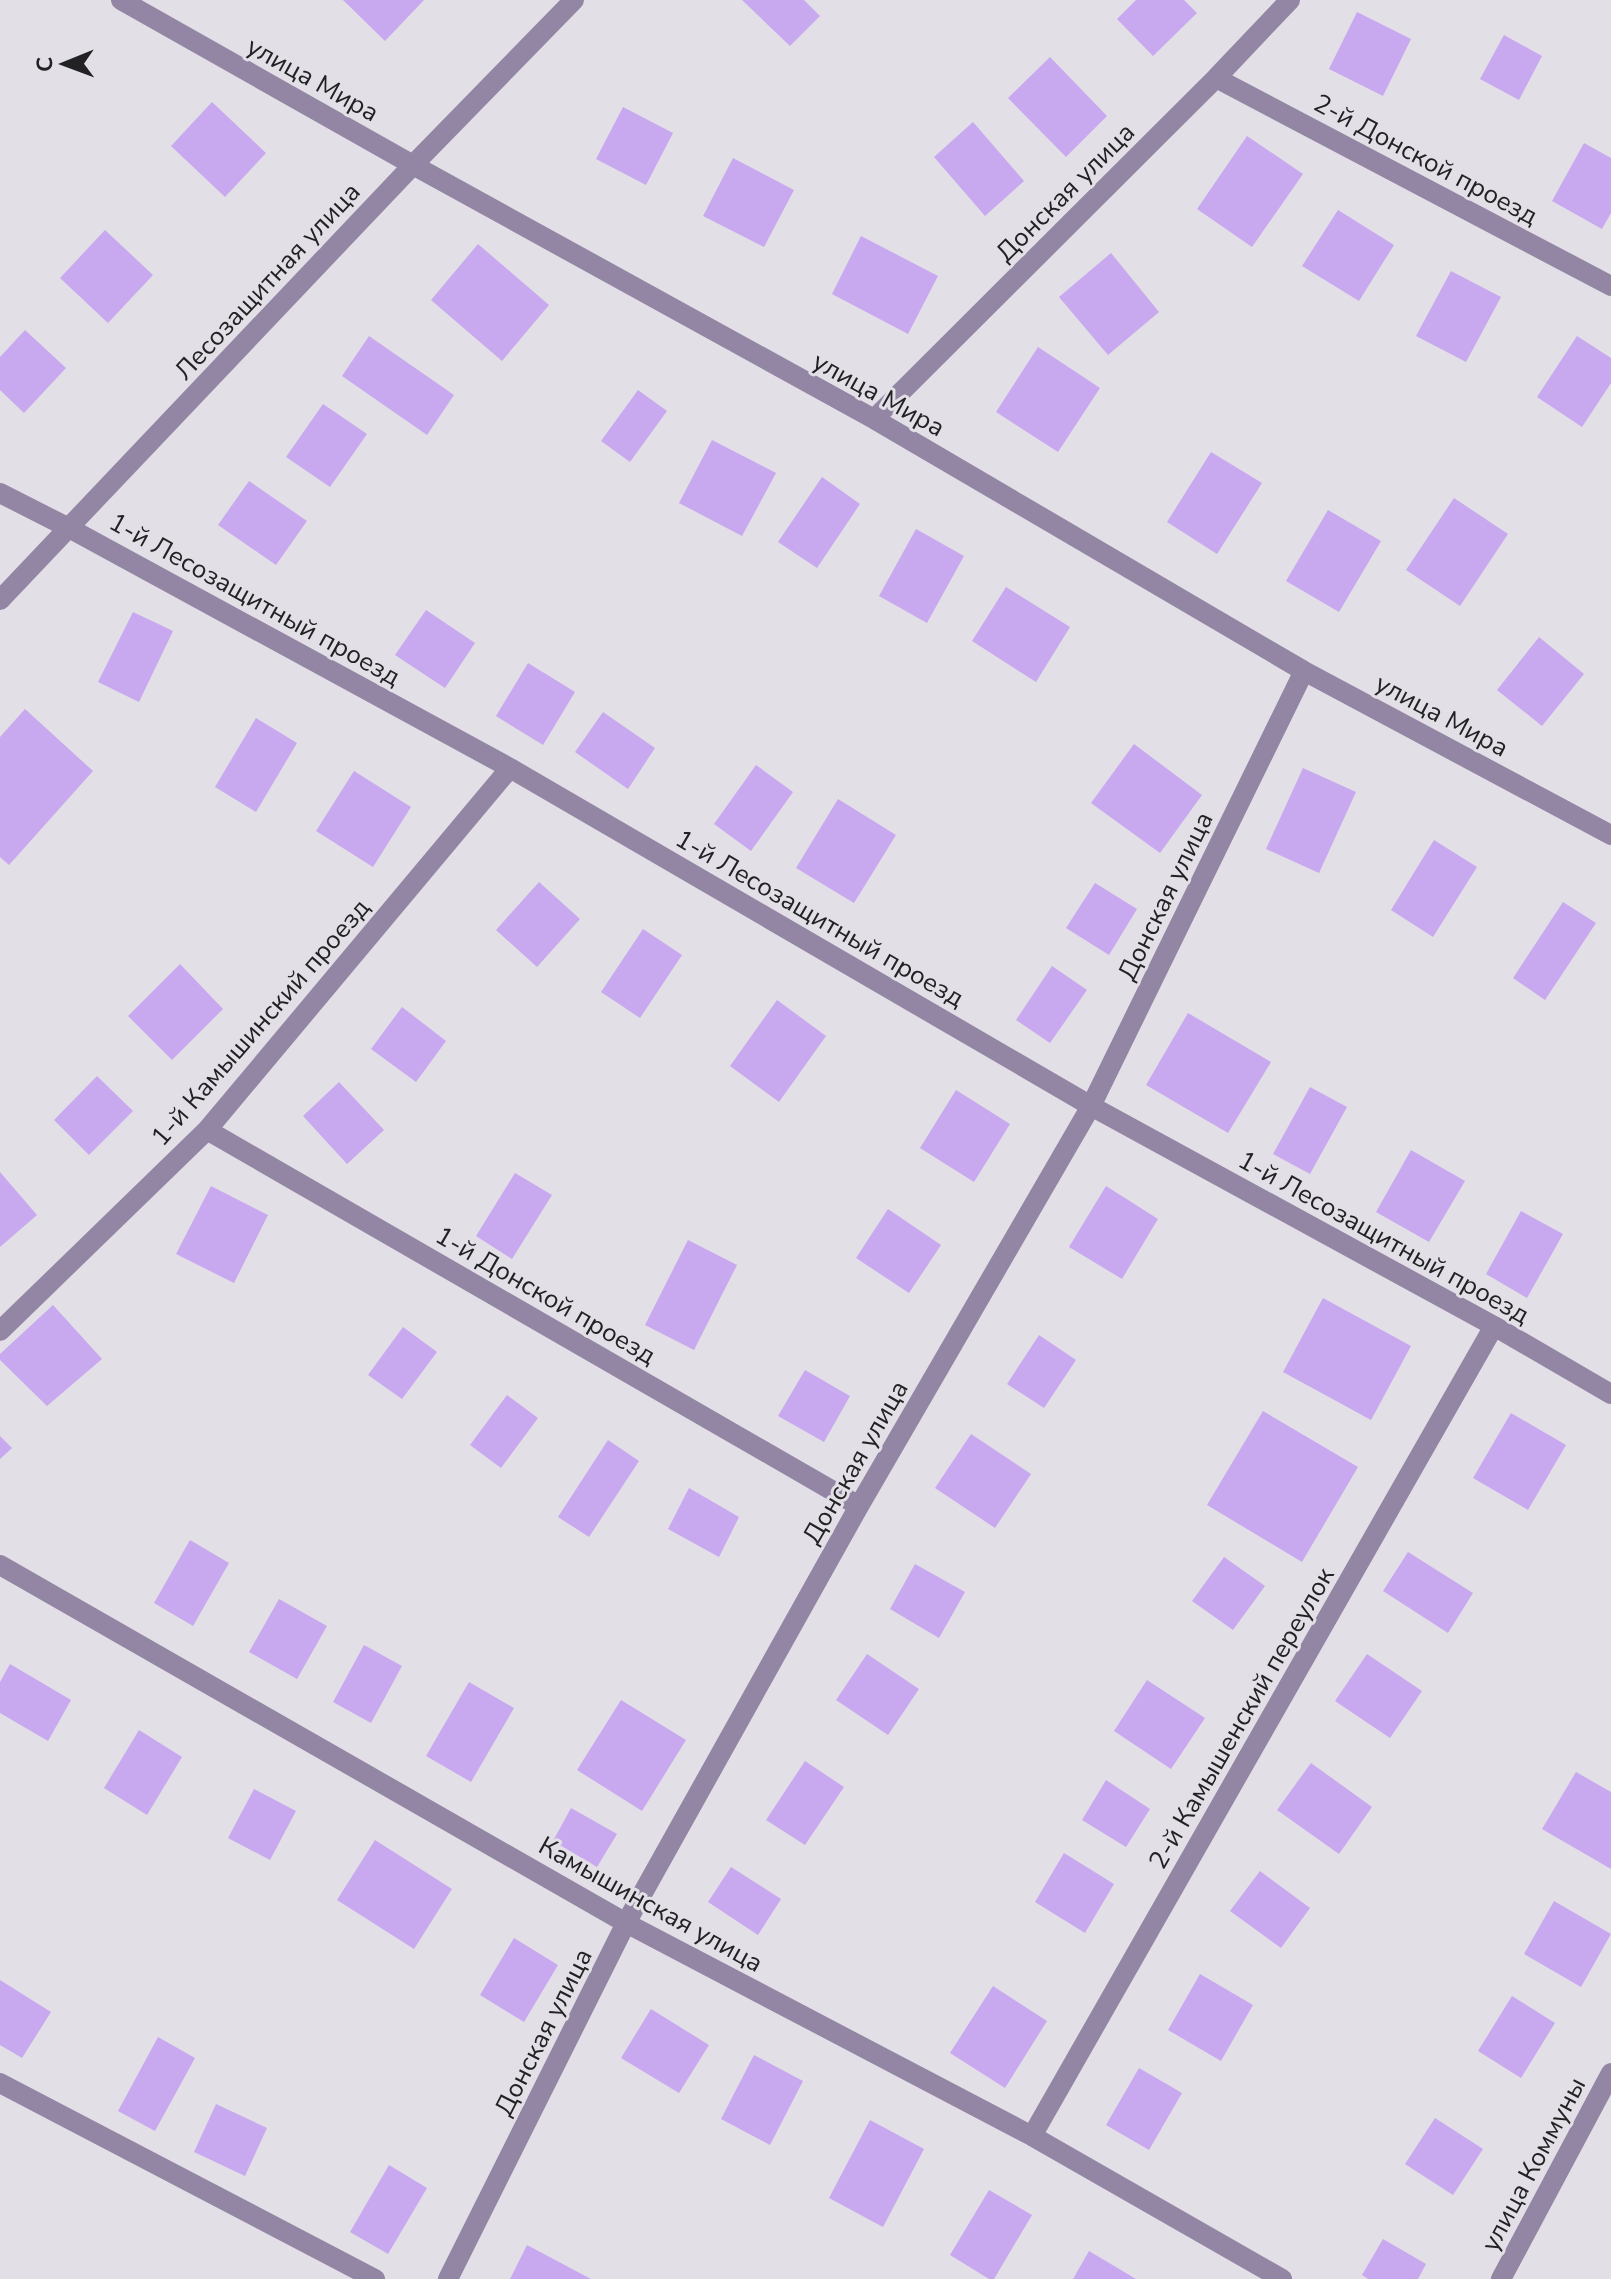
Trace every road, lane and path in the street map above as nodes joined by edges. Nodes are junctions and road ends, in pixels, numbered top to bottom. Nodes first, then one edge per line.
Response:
1 (121, 0) edge
2 (574, 0) edge
3 (1290, 0) edge
4 (1216, 78) junction
5 (413, 165) junction
6 (1611, 286) edge
7 (874, 419) junction
8 (0, 493) edge
9 (69, 528) junction
10 (0, 600) edge
11 (1304, 671) junction
12 (510, 768) junction
13 (1611, 835) edge
14 (1091, 1106) junction
15 (207, 1130) junction
16 (1494, 1326) junction
17 (0, 1331) edge
18 (1611, 1394) edge
19 (859, 1506) junction
20 (0, 1565) edge
21 (626, 1923) junction
22 (1611, 2073) edge
23 (0, 2083) edge
24 (1032, 2136) junction
25 (375, 2279) edge
26 (448, 2279) edge
27 (1282, 2279) edge
28 (1501, 2279) edge

1 - 5 street, улица Мира
2 - 5 street, Лесозащитная улица
3 - 4 street, Донская улица
4 - 6 street, 2-й Донской проезд
4 - 7 street, Донская улица
5 - 7 street, улица Мира
5 - 9 street, Лесозащитная улица
7 - 11 street, улица Мира
8 - 9 street, 1-й Лесозащитный проезд
9 - 10 street, Лесозащитная улица
9 - 12 street, 1-й Лесозащитный проезд
11 - 13 street, улица Мира
11 - 14 street, Донская улица
12 - 14 street, 1-й Лесозащитный проезд
12 - 15 street, 1-й Камышинский проезд
14 - 16 street, 1-й Лесозащитный проезд
14 - 19 street, Донская улица
15 - 17 street, 1-й Камышинский проезд
15 - 19 street, 1-й Донской проезд
16 - 18 street, 1-й Лесозащитный проезд
16 - 24 street, 2-й Камышенский переулок
19 - 21 street, Донская улица
20 - 21 street, Камышинская улица
21 - 24 street, Камышинская улица
21 - 26 street, Донская улица
22 - 28 street, улица Коммуны
23 - 25 street
24 - 27 street, Камышинская улица

